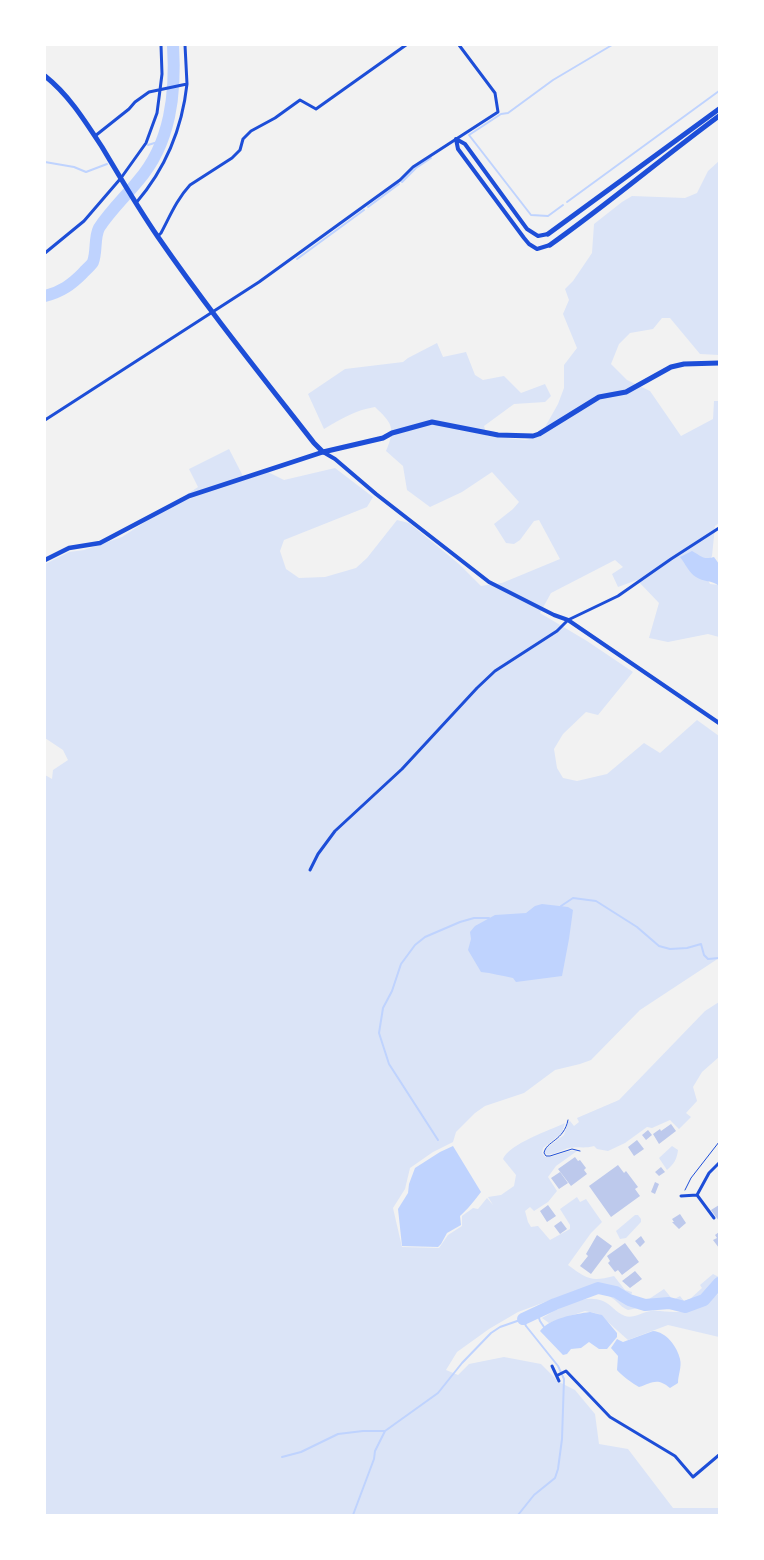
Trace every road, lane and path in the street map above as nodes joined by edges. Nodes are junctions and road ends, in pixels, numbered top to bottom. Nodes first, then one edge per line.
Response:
1 (161, 45) edge
2 (185, 45) edge
3 (406, 45) edge
4 (459, 45) edge
5 (45, 76) edge
6 (185, 85) junction
7 (162, 90) junction
8 (719, 109) edge
9 (719, 116) edge
10 (95, 136) junction
11 (456, 139) junction
12 (122, 179) junction
13 (136, 202) junction
14 (548, 234) joint
15 (157, 236) junction
16 (550, 245) joint
17 (45, 253) edge
18 (213, 313) junction
19 (719, 363) edge
20 (45, 420) edge
21 (323, 452) junction
22 (719, 528) edge
23 (45, 560) edge
24 (568, 620) junction
25 (719, 722) edge
26 (310, 870) dead end
27 (568, 1120) dead end
28 (719, 1142) edge
29 (580, 1151) dead end
30 (719, 1163) edge
31 (697, 1195) junction
32 (681, 1196) joint
33 (714, 1218) dead end
34 (552, 1366) dead end
35 (558, 1375) junction
36 (559, 1381) dead end
37 (719, 1455) edge

1 - 7 street
2 - 6 street
3 - 15 street
4 - 11 street
5 - 10 main road
6 - 7 street
6 - 13 street
7 - 10 street
7 - 12 street
8 - 14 main road
9 - 16 main road
10 - 12 main road
11 - 14 street
11 - 16 street
11 - 18 street
12 - 13 main road
12 - 17 street
13 - 15 main road
15 - 18 main road
18 - 20 street
18 - 21 main road
19 - 21 main road
21 - 23 main road
21 - 24 street
22 - 24 street
24 - 25 street
24 - 26 street
27 - 29 path
28 - 32 path
30 - 31 street
31 - 32 street
31 - 33 street
34 - 35 street
35 - 36 street
35 - 37 street

